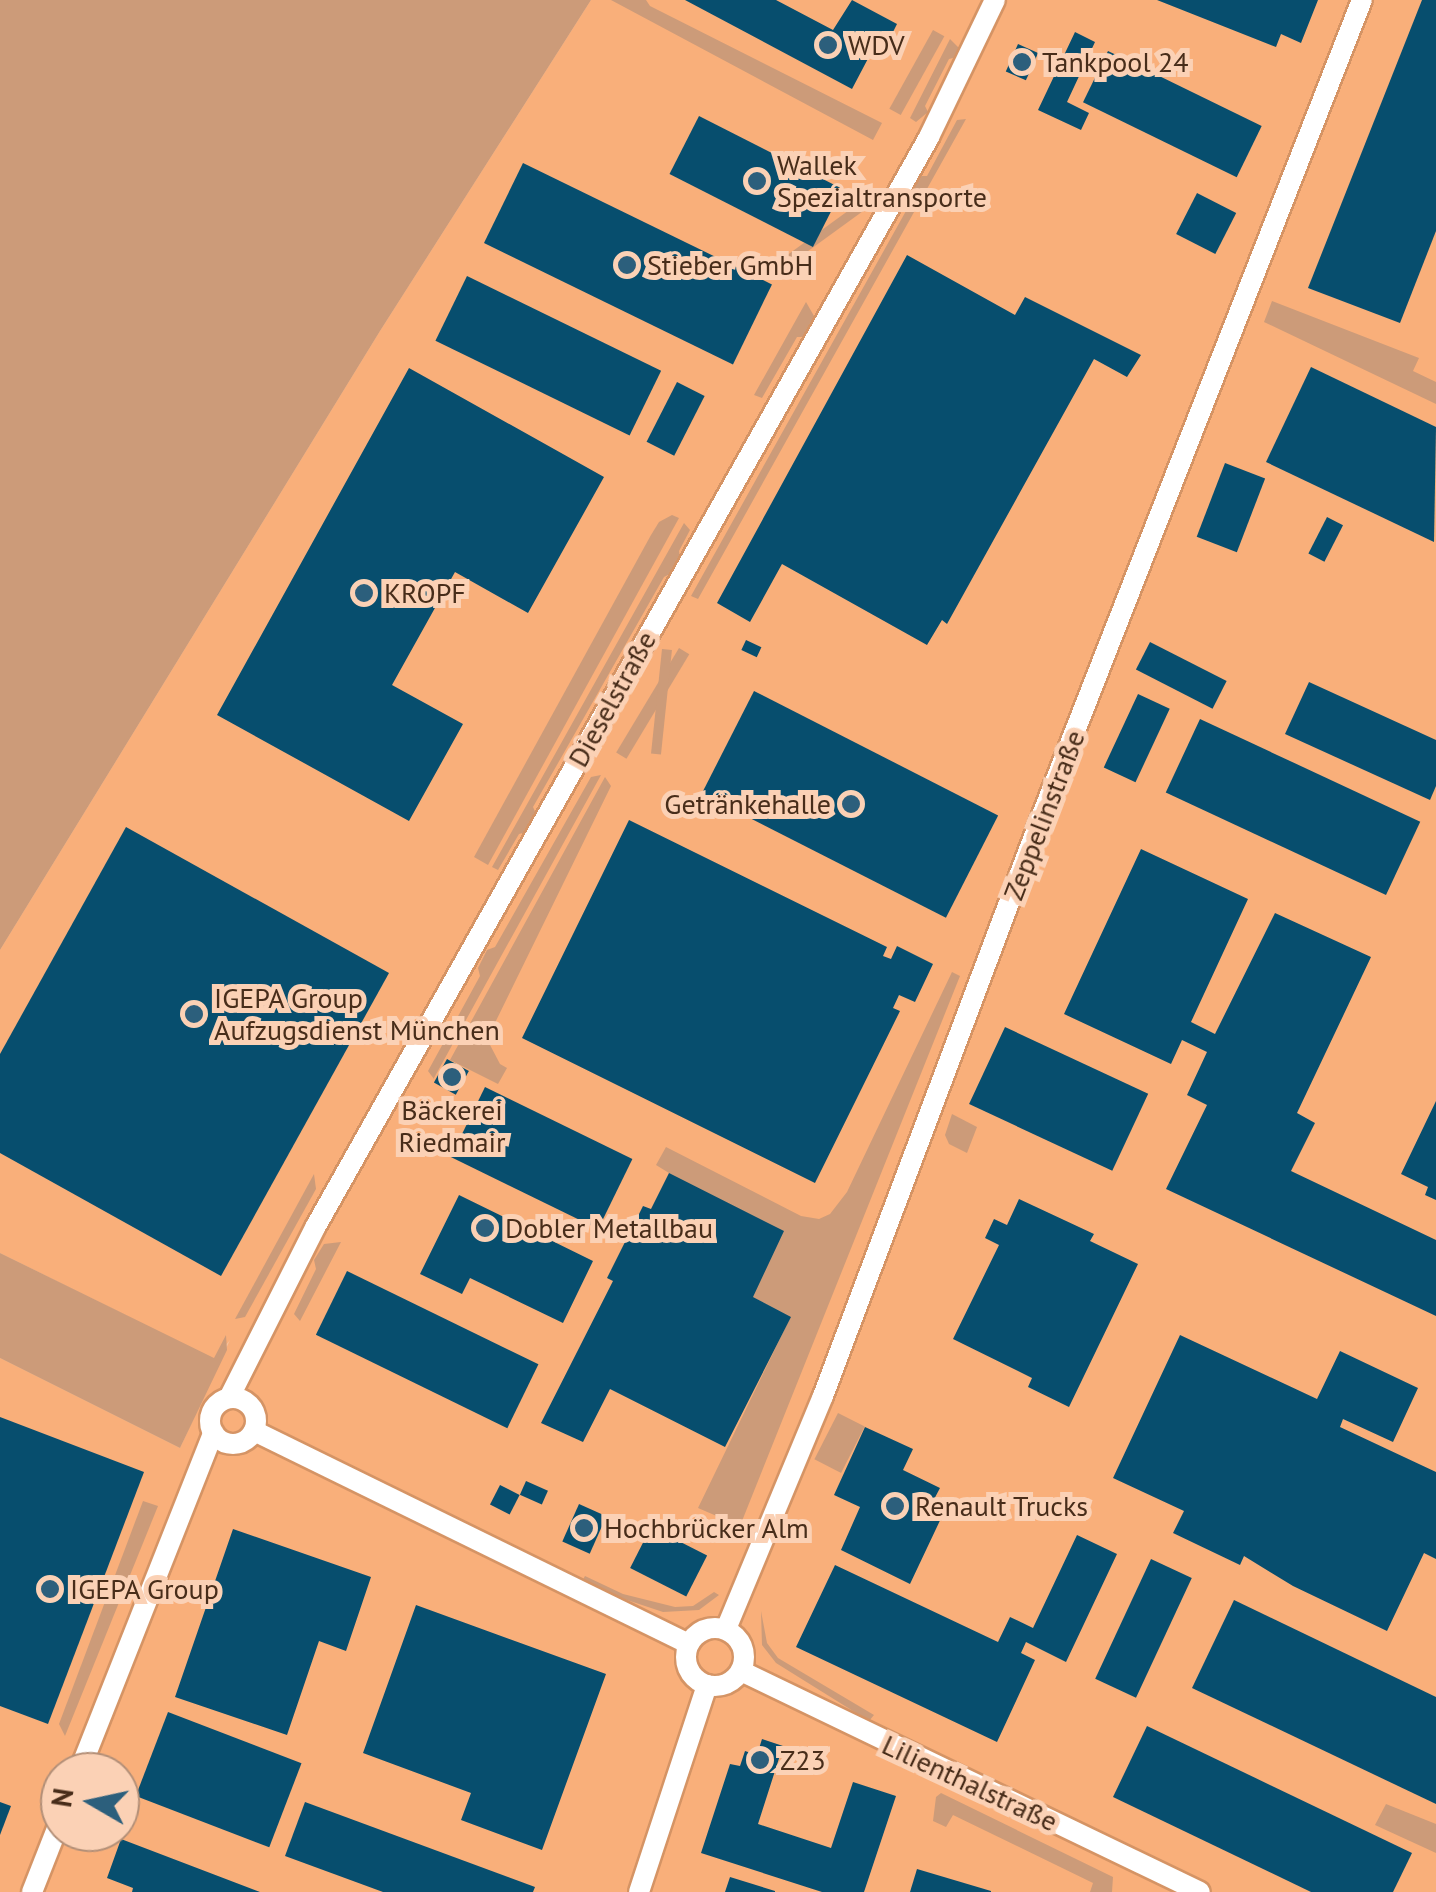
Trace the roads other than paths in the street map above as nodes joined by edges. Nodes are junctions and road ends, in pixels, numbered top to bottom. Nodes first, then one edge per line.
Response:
1 (995, 0) edge
2 (1362, 0) edge
3 (229, 1398) junction
4 (254, 1431) junction
5 (213, 1433) junction
6 (726, 1630) junction
7 (688, 1644) junction
8 (741, 1671) junction
9 (707, 1685) junction
10 (87, 1752) edge
11 (48, 1852) edge
12 (32, 1892) edge
13 (639, 1892) edge
14 (1200, 1892) edge

1 - 3 street, Dieselstraße
2 - 6 street, Zeppelinstraße
3 - 4 street
3 - 5 street
4 - 5 street
4 - 7 street
5 - 10 street
6 - 7 street
6 - 8 street
7 - 9 street
8 - 9 street
8 - 14 street, Lilienthalstraße
9 - 13 street
11 - 12 street

